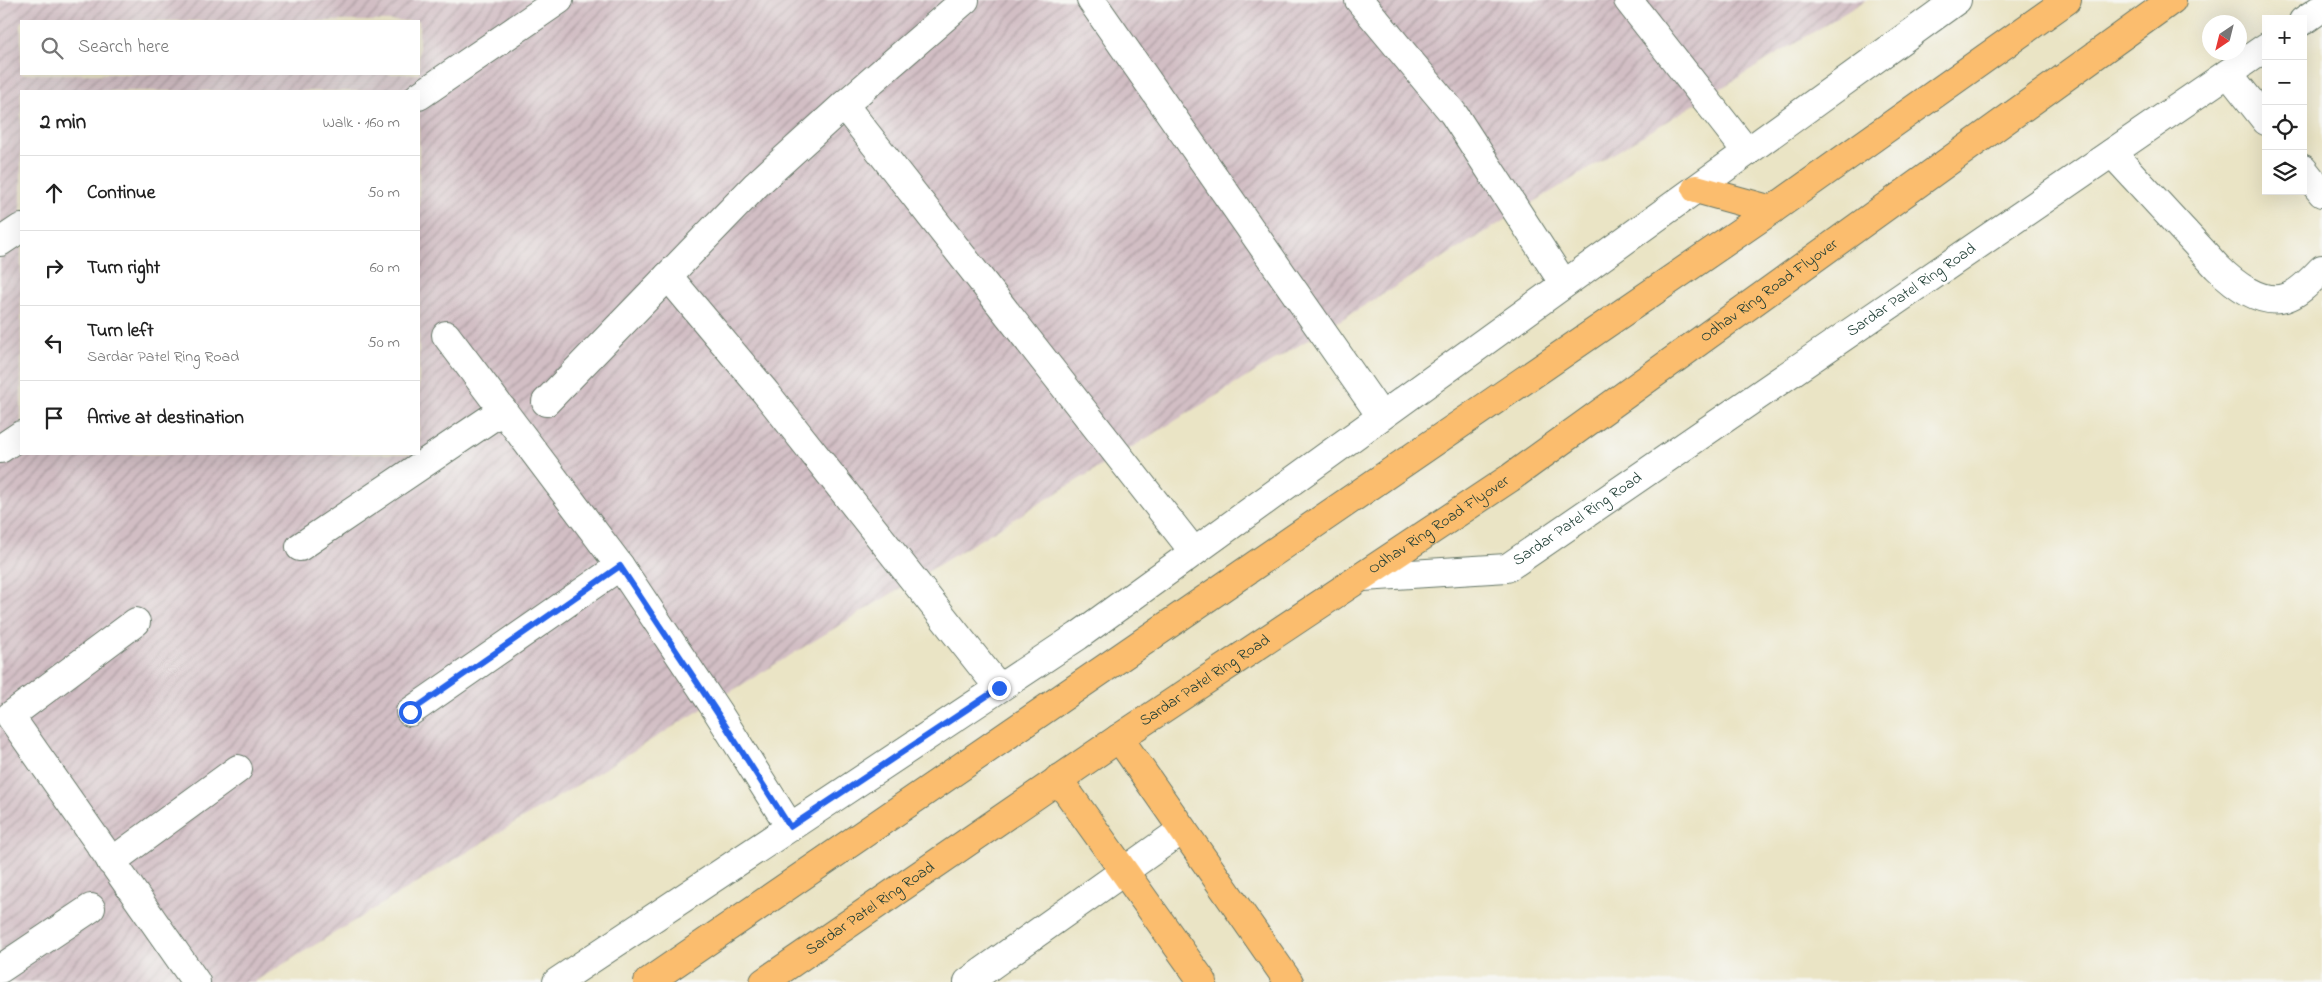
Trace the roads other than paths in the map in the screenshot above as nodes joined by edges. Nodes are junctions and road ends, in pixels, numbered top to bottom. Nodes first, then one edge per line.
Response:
1 (559, 0) edge
2 (966, 0) edge
3 (1090, 0) edge
4 (1359, 0) edge
5 (1628, 0) edge
6 (2067, 0) edge
7 (2172, 0) edge
8 (1947, 3) edge
9 (2322, 8) edge
10 (2307, 18) edge
11 (2262, 50) edge
12 (2228, 73) junction
13 (420, 95) edge
14 (844, 105) junction
15 (2262, 116) edge
16 (1747, 152) junction
17 (2112, 153) junction
18 (2307, 174) edge
19 (1696, 189) junction
20 (2322, 194) edge
21 (1772, 210) junction
22 (20, 229) edge
23 (0, 242) edge
24 (2322, 270) edge
25 (668, 276) junction
26 (1564, 284) junction
27 (446, 334) dead end
28 (546, 402) dead end
29 (503, 410) junction
30 (1381, 416) junction
31 (300, 548) dead end
32 (1194, 552) junction
33 (620, 566) junction
34 (1363, 577) junction
35 (136, 622) dead end
36 (999, 688) junction
37 (410, 712) dead end
38 (1119, 738) junction
39 (238, 769) dead end
40 (1058, 779) junction
41 (790, 827) junction
42 (1182, 830) junction
43 (112, 862) junction
44 (1124, 872) junction
45 (91, 908) dead end
46 (0, 970) edge
47 (196, 982) edge
48 (557, 982) edge
49 (648, 982) edge
50 (764, 982) edge
51 (968, 982) edge
52 (1203, 982) edge
53 (1289, 982) edge

1 - 13 street
2 - 14 street
3 - 30 street
4 - 26 street
5 - 16 street
6 - 21 main road
7 - 34 main road, Odhav Ring Road Flyover
8 - 16 street
9 - 10 street
11 - 12 street, Sardar Patel Ring Road
12 - 15 street
12 - 17 street, Sardar Patel Ring Road
14 - 25 street
14 - 32 street
16 - 19 street
17 - 24 street
17 - 34 street, Sardar Patel Ring Road
18 - 20 street
19 - 21 main road
19 - 26 street
21 - 49 main road
22 - 23 street
25 - 28 street
25 - 36 street
26 - 30 street
27 - 29 street
29 - 31 street
29 - 33 street
30 - 32 street
32 - 36 street
33 - 37 street
33 - 41 street
34 - 38 main road, Sardar Patel Ring Road
35 - 43 street
36 - 41 street
38 - 40 main road, Sardar Patel Ring Road
38 - 42 main road
39 - 43 street
40 - 44 main road
40 - 50 main road, Sardar Patel Ring Road
41 - 48 street
42 - 44 street
42 - 53 main road
43 - 47 street
44 - 51 street
44 - 52 main road
45 - 46 street

